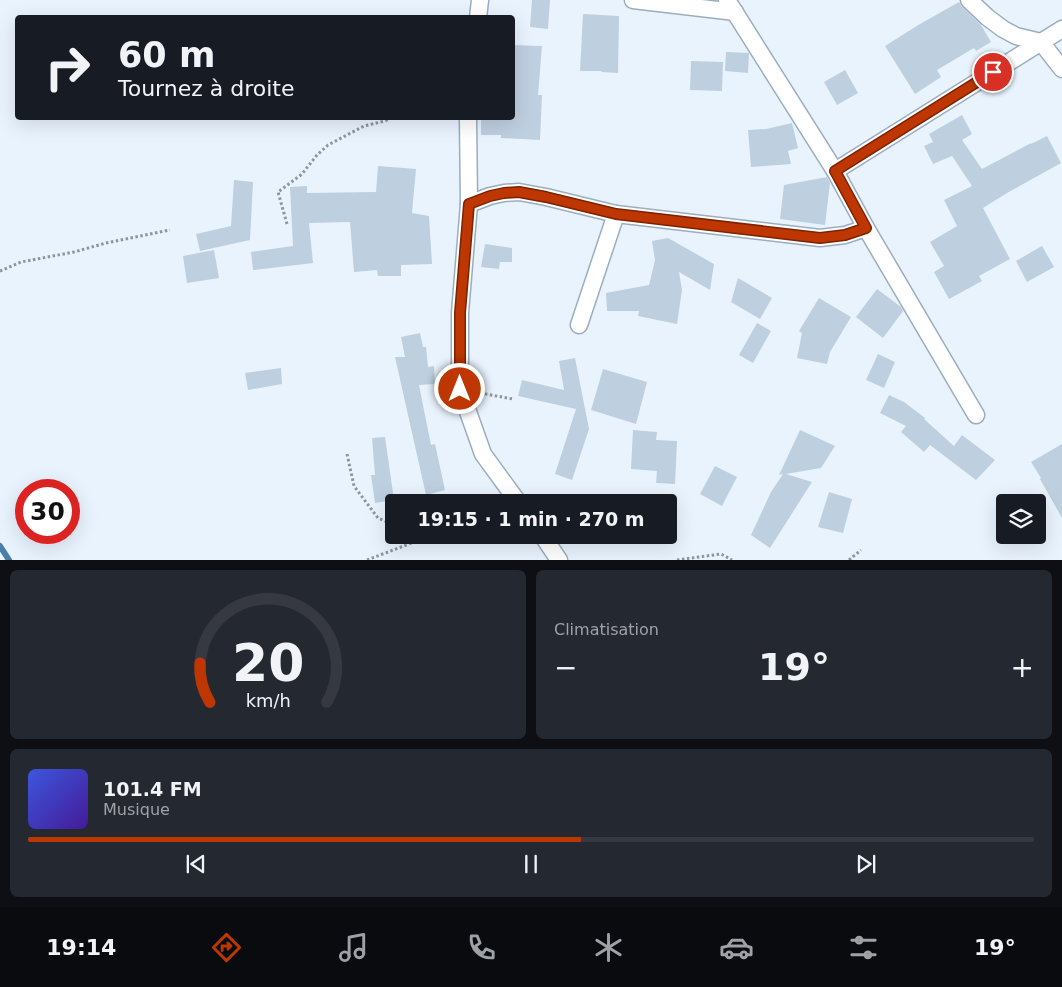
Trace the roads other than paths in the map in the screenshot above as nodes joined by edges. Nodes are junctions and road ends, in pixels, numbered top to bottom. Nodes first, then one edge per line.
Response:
1 (480, 0) edge
2 (634, 0) edge
3 (969, 0) edge
4 (731, 6) edge
5 (478, 15) edge
6 (1062, 29) edge
7 (1040, 42) junction
8 (1062, 69) edge
9 (468, 120) edge
10 (835, 171) junction
11 (469, 204) junction
12 (616, 214) junction
13 (866, 228) junction
14 (579, 325) dead end
15 (976, 415) dead end
16 (512, 494) edge
17 (548, 544) edge
18 (559, 560) edge

1 - 5 street
2 - 4 street
3 - 7 street
4 - 10 street
6 - 7 street
7 - 8 street
7 - 10 street
9 - 11 street
10 - 13 street
11 - 12 street
11 - 16 street
12 - 13 street
12 - 14 street
13 - 15 street
17 - 18 street

